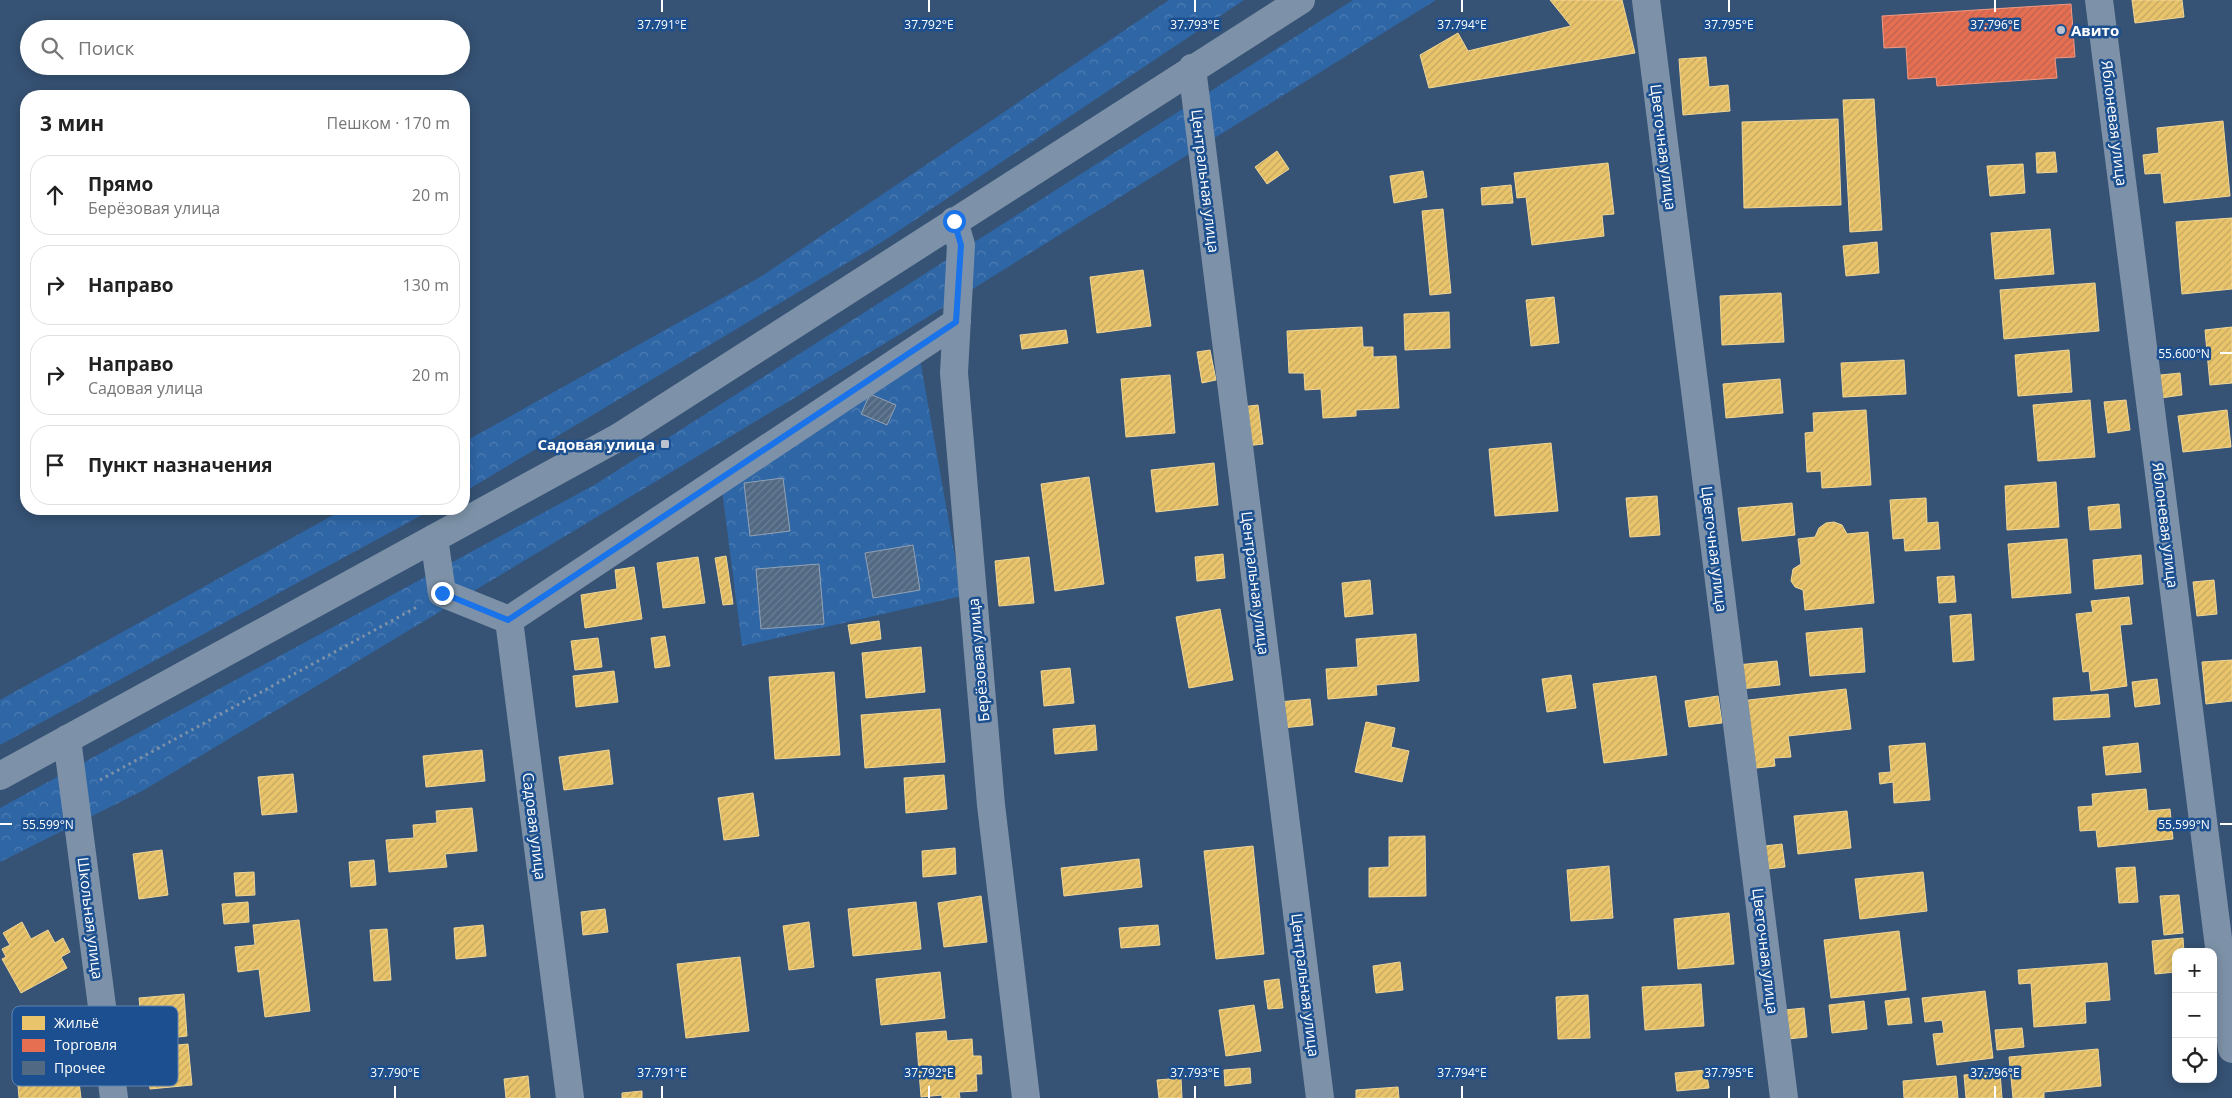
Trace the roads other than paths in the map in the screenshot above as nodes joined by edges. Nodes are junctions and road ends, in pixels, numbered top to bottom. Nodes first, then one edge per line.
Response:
1 (1301, 0) edge
2 (1646, 0) edge
3 (2099, 0) edge
4 (1192, 68) junction
5 (954, 221) junction
6 (956, 322) junction
7 (434, 538) junction
8 (508, 620) junction
9 (68, 739) junction
10 (0, 776) edge
11 (102, 1006) edge
12 (2232, 1050) edge
13 (570, 1098) edge
14 (1026, 1098) edge
15 (1320, 1098) edge
16 (1784, 1098) edge

1 - 4 street
2 - 16 street, Цветочная улица
3 - 12 street, Яблоневая улица
4 - 5 street
4 - 15 street, Центральная улица
5 - 6 street, Берёзовая улица
5 - 7 street
6 - 8 street
6 - 14 street, Берёзовая улица
7 - 8 street
7 - 9 street
8 - 13 street, Садовая улица
9 - 10 street
9 - 11 street, Школьная улица

